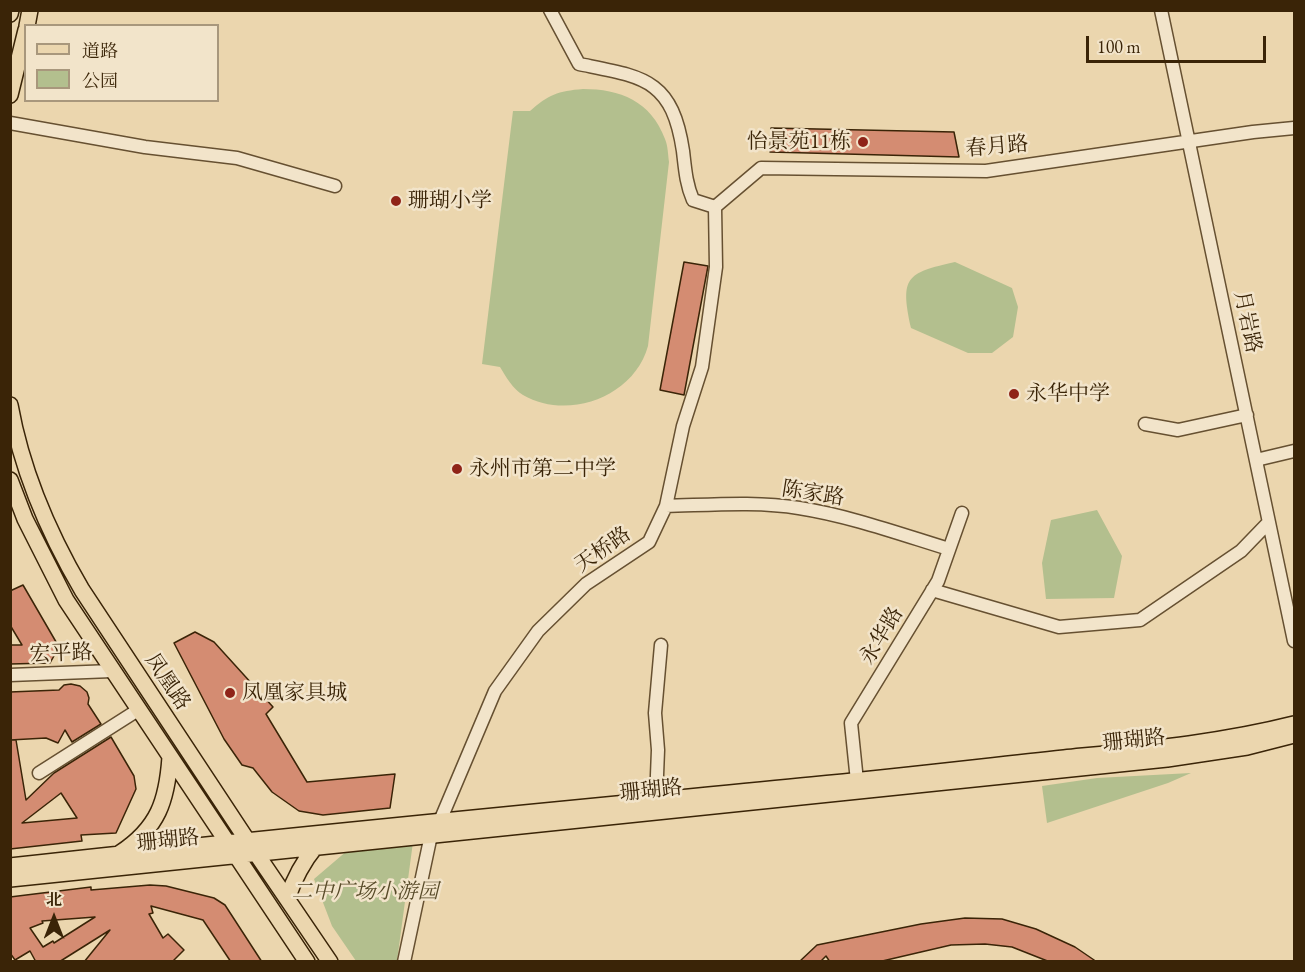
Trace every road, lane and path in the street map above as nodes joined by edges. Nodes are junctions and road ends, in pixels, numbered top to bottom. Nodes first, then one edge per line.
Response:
1 (550, 10) edge
2 (1161, 10) edge
3 (24, 38) edge
4 (10, 95) edge
5 (10, 123) edge
6 (1294, 128) edge
7 (1188, 141) junction
8 (335, 186) dead end
9 (715, 207) junction
10 (10, 405) edge
11 (1247, 415) junction
12 (1144, 424) dead end
13 (1294, 451) edge
14 (1256, 460) junction
15 (10, 480) edge
16 (666, 506) junction
17 (962, 513) dead end
18 (1269, 522) junction
19 (949, 549) junction
20 (932, 590) junction
21 (1294, 641) edge
22 (661, 645) dead end
23 (112, 671) junction
24 (10, 675) edge
25 (138, 710) junction
26 (1294, 724) edge
27 (1294, 735) edge
28 (171, 757) junction
29 (39, 773) dead end
30 (857, 781) junction
31 (656, 800) junction
32 (440, 821) junction
33 (431, 835) junction
34 (251, 846) junction
35 (316, 846) junction
36 (231, 848) junction
37 (117, 854) junction
38 (10, 866) edge
39 (10, 879) edge
40 (287, 899) junction
41 (327, 960) edge
42 (307, 962) edge
43 (404, 962) edge

1 - 9 street
2 - 7 street, 月岩路
3 - 4 main road
5 - 8 street
6 - 7 street, 春月路
7 - 9 street, 春月路
7 - 11 street, 月岩路
9 - 16 street, 天桥路
10 - 34 main road, 凤凰路
11 - 12 street
11 - 14 street, 月岩路
13 - 14 street
14 - 18 street, 月岩路
15 - 23 main road, 凤凰路
16 - 19 street, 陈家路
16 - 32 street, 天桥路
17 - 19 street, 永华路
18 - 20 street
18 - 21 street, 月岩路
19 - 20 street, 永华路
20 - 30 street, 永华路
22 - 31 street
23 - 24 street, 宏平路
23 - 25 main road, 凤凰路
25 - 28 main road, 凤凰路
25 - 29 street
26 - 30 main road, 珊瑚路
27 - 33 main road, 珊瑚路
28 - 36 main road, 凤凰路
28 - 37 main road
30 - 31 main road, 珊瑚路
31 - 32 main road, 珊瑚路
32 - 34 main road, 珊瑚路
33 - 35 main road, 珊瑚路
33 - 43 street
34 - 35 main road, 珊瑚路
34 - 36 main road, 珊瑚路
34 - 40 main road, 凤凰路
35 - 40 main road
36 - 37 main road, 珊瑚路
36 - 39 main road, 珊瑚路
36 - 42 main road, 凤凰路
37 - 38 main road, 珊瑚路
40 - 41 main road, 凤凰路

